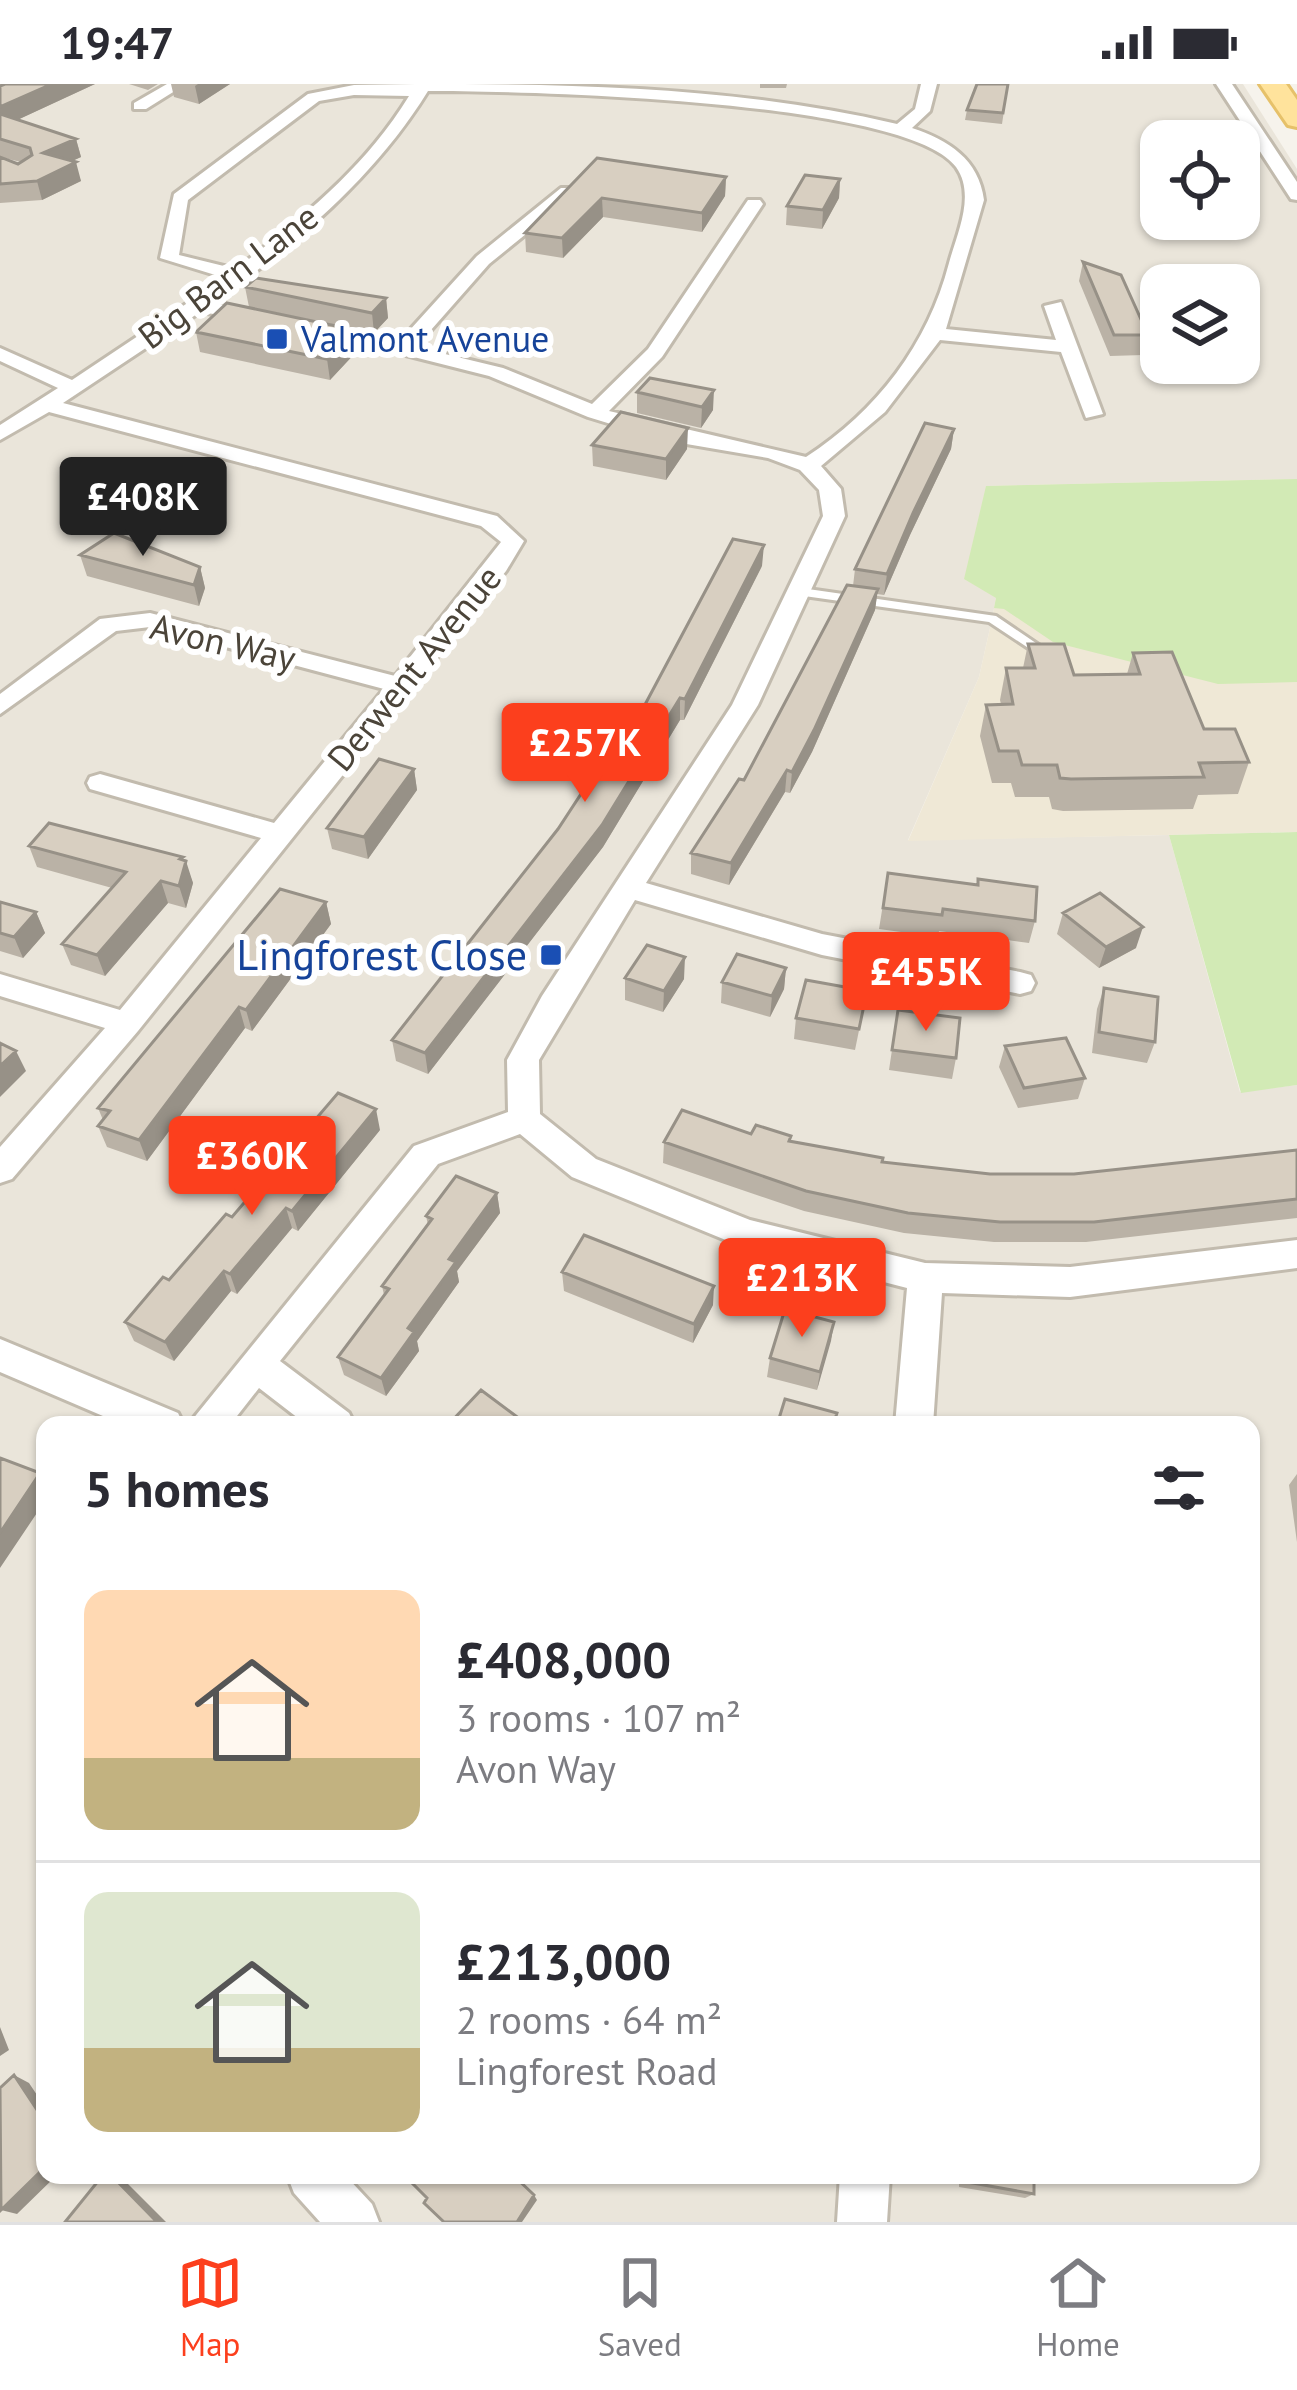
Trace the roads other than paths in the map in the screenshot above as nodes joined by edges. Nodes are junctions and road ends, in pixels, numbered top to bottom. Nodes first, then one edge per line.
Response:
1 (178, 84) edge
2 (928, 84) edge
3 (1224, 84) edge
4 (1273, 84) edge
5 (423, 87) edge
6 (725, 91) edge
7 (140, 106) dead end
8 (1297, 119) edge
9 (900, 130) junction
10 (572, 187) edge
11 (1297, 195) edge
12 (754, 204) dead end
13 (236, 275) junction
14 (197, 306) junction
15 (1054, 306) dead end
16 (935, 334) junction
17 (1069, 347) junction
18 (404, 348) junction
19 (0, 354) edge
20 (74, 388) junction
21 (45, 405) junction
22 (595, 413) junction
23 (1093, 414) dead end
24 (0, 434) edge
25 (808, 465) junction
26 (801, 592) junction
27 (1053, 658) edge
28 (399, 685) junction
29 (0, 706) edge
30 (100, 783) dead end
31 (279, 834) junction
32 (628, 887) junction
33 (1020, 983) dead end
34 (0, 985) edge
35 (128, 1023) junction
36 (524, 1119) junction
37 (0, 1170) edge
38 (1297, 1254) edge
39 (925, 1278) junction
40 (0, 1355) edge
41 (256, 1364) junction
42 (144, 1416) edge
43 (213, 1416) edge
44 (324, 1416) edge
45 (915, 1416) edge
46 (320, 2184) edge
47 (864, 2184) edge
48 (353, 2222) edge
49 (862, 2222) edge

1 - 7 street
2 - 9 street
3 - 11 street
4 - 8 main road
5 - 6 street
5 - 13 street, Big Barn Lane
5 - 13 street
6 - 9 street
9 - 16 street
10 - 18 street
12 - 22 street
13 - 14 street, Big Barn Lane
14 - 18 street
14 - 20 street, Big Barn Lane
15 - 17 street
16 - 17 street
16 - 25 street
17 - 23 street
18 - 22 street
19 - 20 street
20 - 21 street, Big Barn Lane
21 - 24 street, Big Barn Lane
21 - 28 street, Derwent Avenue
22 - 25 street
25 - 26 street
26 - 27 lane
26 - 32 street
28 - 29 street, Avon Way
28 - 31 street, Derwent Avenue
30 - 31 street
31 - 35 street, Derwent Avenue
32 - 33 street
32 - 36 street
34 - 35 street
35 - 37 street, Derwent Avenue
36 - 39 street
36 - 41 street
38 - 39 street
39 - 45 street
40 - 42 street
41 - 43 street
41 - 44 street
46 - 48 street
47 - 49 street

